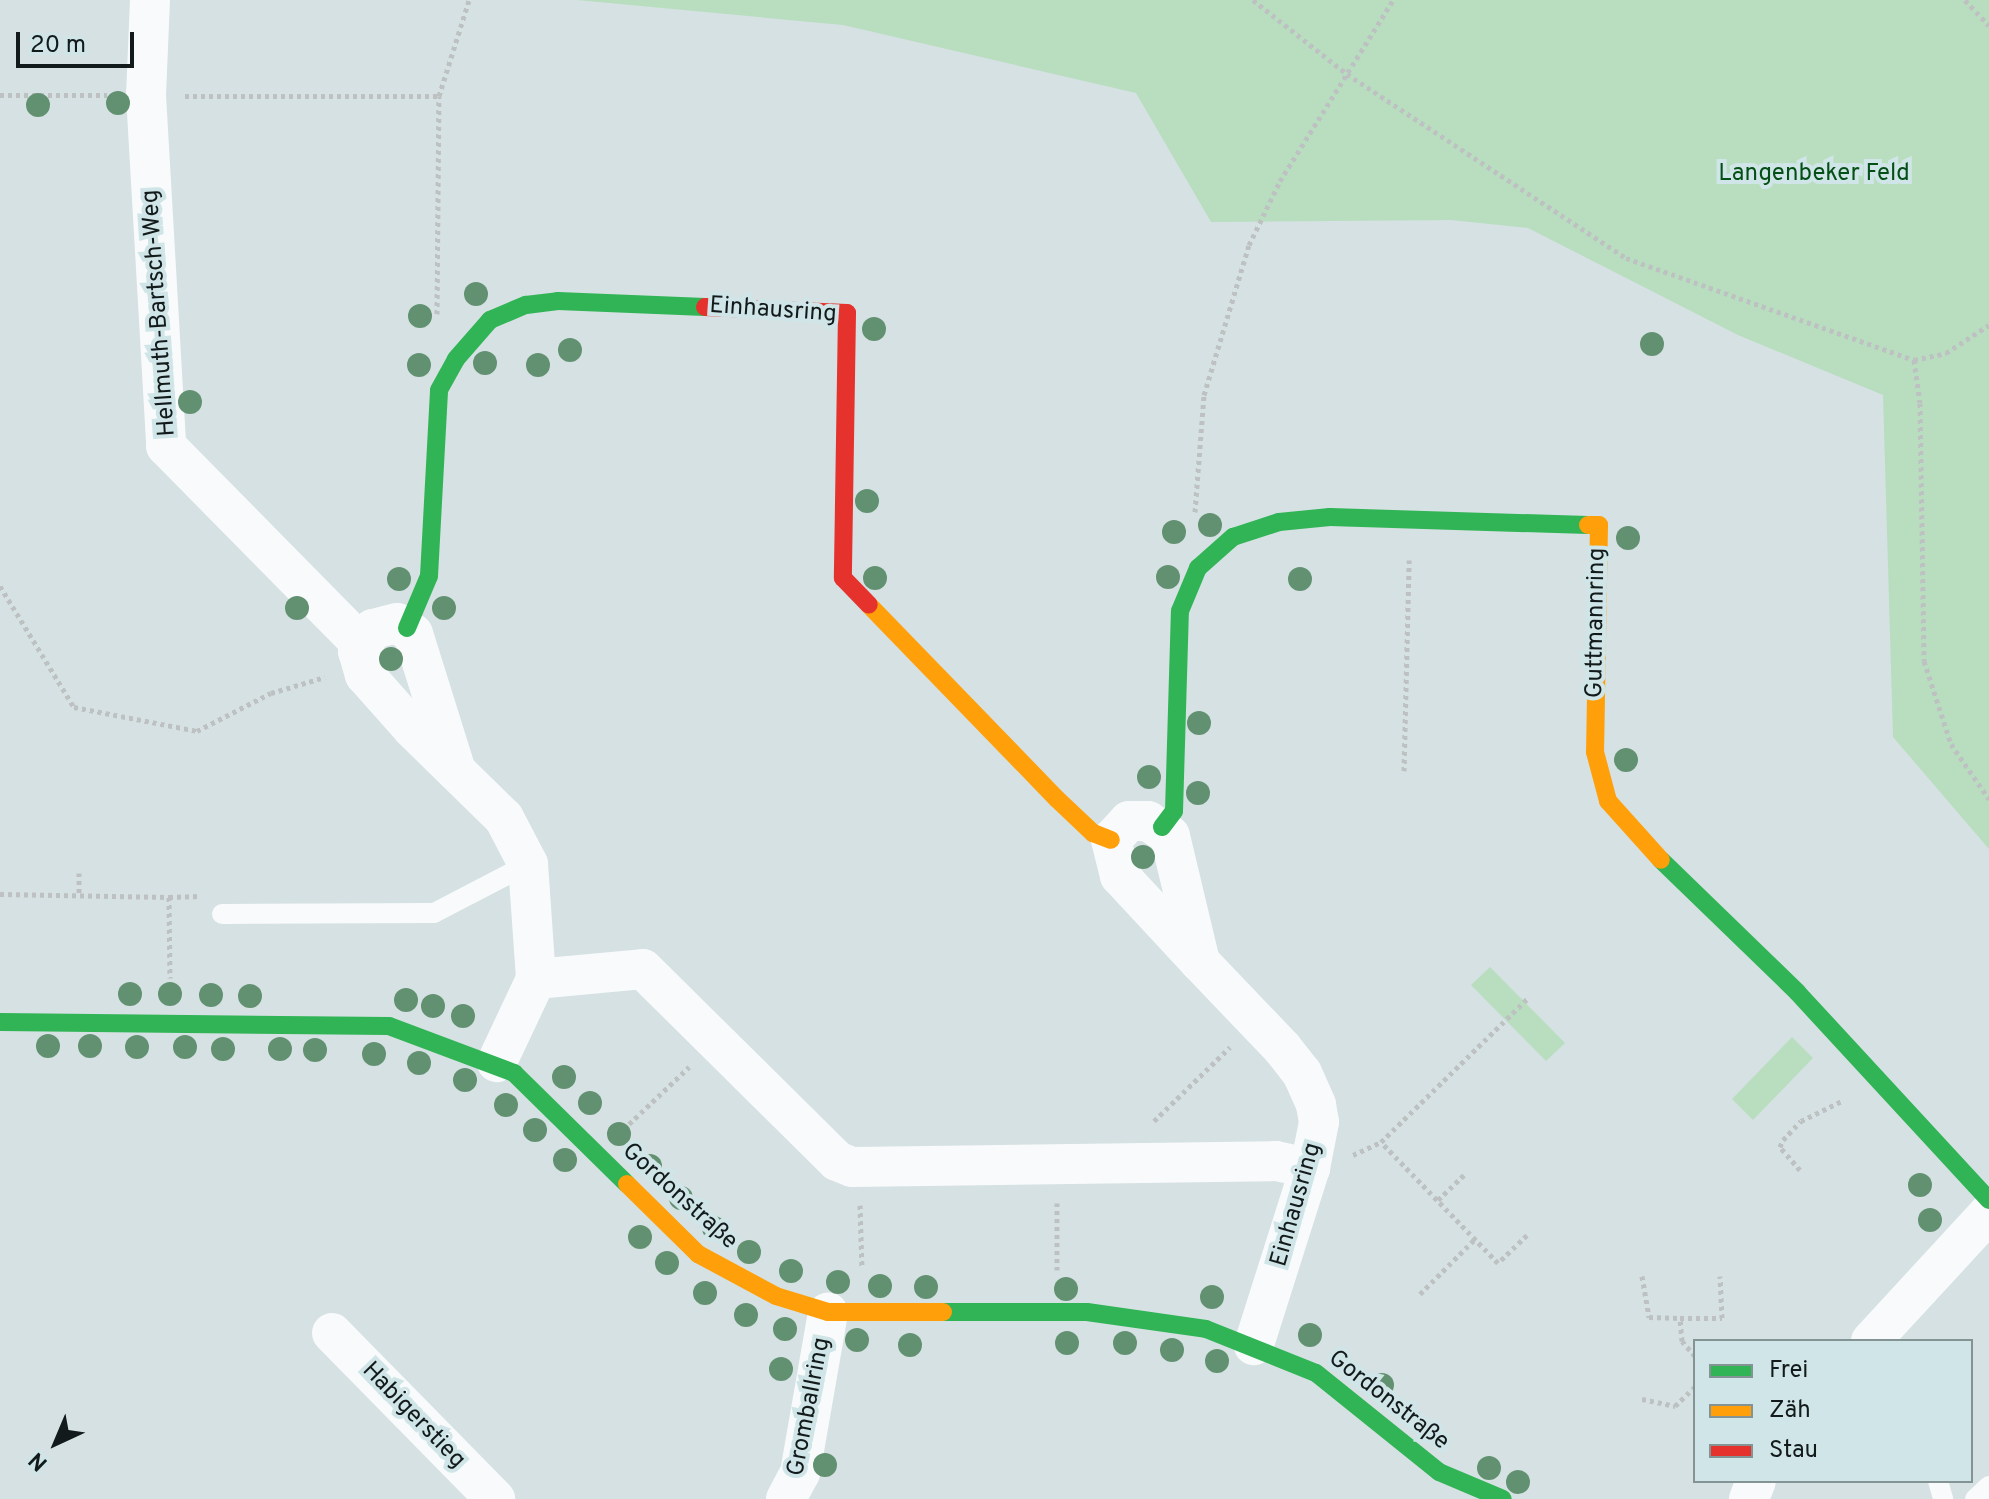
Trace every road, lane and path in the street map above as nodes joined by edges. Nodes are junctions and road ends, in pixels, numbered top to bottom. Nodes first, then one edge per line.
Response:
1 (150, 0) edge
2 (469, 0) edge
3 (1253, 0) edge
4 (1393, 0) edge
5 (1965, 0) edge
6 (1989, 26) edge
7 (1347, 74) junction
8 (0, 95) edge
9 (146, 95) junction
10 (439, 96) junction
11 (437, 323) dead end
12 (1989, 325) edge
13 (1914, 360) junction
14 (1204, 559) junction
15 (1408, 564) dead end
16 (0, 586) edge
17 (407, 628) junction
18 (361, 653) junction
19 (456, 771) junction
20 (1404, 771) dead end
21 (1989, 799) edge
22 (1162, 827) junction
23 (1111, 840) junction
24 (528, 864) junction
25 (79, 873) dead end
26 (0, 894) edge
27 (79, 896) junction
28 (222, 914) dead end
29 (1200, 962) junction
30 (170, 978) dead end
31 (536, 979) junction
32 (1529, 997) dead end
33 (1256, 1021) junction
34 (0, 1022) edge
35 (716, 1041) junction
36 (497, 1062) junction
37 (1871, 1074) junction
38 (629, 1124) dead end
39 (1113, 1161) junction
40 (1056, 1162) junction
41 (859, 1167) junction
42 (1310, 1168) junction
43 (1800, 1170) dead end
44 (1466, 1173) dead end
45 (1438, 1200) junction
46 (1989, 1200) edge
47 (1989, 1213) edge
48 (1527, 1235) dead end
49 (1475, 1239) junction
50 (862, 1268) dead end
51 (1057, 1270) dead end
52 (1642, 1276) dead end
53 (1720, 1276) dead end
54 (1420, 1294) dead end
55 (828, 1312) junction
56 (1680, 1318) junction
57 (332, 1333) dead end
58 (1873, 1339) edge
59 (1254, 1345) junction
60 (1693, 1354) edge
61 (1693, 1389) edge
62 (1642, 1399) dead end
63 (1989, 1486) edge
64 (495, 1499) edge
65 (786, 1499) edge
66 (1503, 1499) edge
67 (1975, 1499) edge

1 - 9 street, Hellmuth-Bartsch-Weg
2 - 10 path
3 - 7 path
4 - 7 path
5 - 6 path
7 - 13 path
7 - 14 path
8 - 9 path
9 - 10 path
9 - 18 street, Hellmuth-Bartsch-Weg
10 - 11 path
12 - 13 path
13 - 21 path
14 - 22 street
14 - 37 street, Guttmannring
15 - 20 path
16 - 18 path
17 - 18 street
17 - 19 street
17 - 23 street, Einhausring
18 - 19 street, Hellmuth-Bartsch-Weg
19 - 24 street, Hellmuth-Bartsch-Weg
22 - 23 street
22 - 29 street
23 - 29 street, Einhausring
24 - 28 lane
24 - 31 street, Hellmuth-Bartsch-Weg
25 - 27 path
26 - 27 path
27 - 30 path
29 - 33 street, Einhausring
31 - 35 street
31 - 36 street, Hellmuth-Bartsch-Weg
32 - 45 path
33 - 39 path
33 - 42 street, Einhausring
34 - 36 street, Gordonstraße
35 - 38 path
35 - 41 street
36 - 55 street, Gordonstraße
37 - 43 path
37 - 46 street, Guttmannring
39 - 40 street
39 - 42 street
40 - 41 street
40 - 51 path
41 - 50 path
42 - 59 street, Einhausring
44 - 45 path
45 - 49 path
47 - 58 street
48 - 49 path
49 - 54 path
52 - 56 path
53 - 56 path
55 - 59 street, Gordonstraße
55 - 65 street, Gromballring
56 - 60 path
57 - 64 street, Habigerstieg
59 - 66 street, Gordonstraße
61 - 62 path
63 - 67 lane

